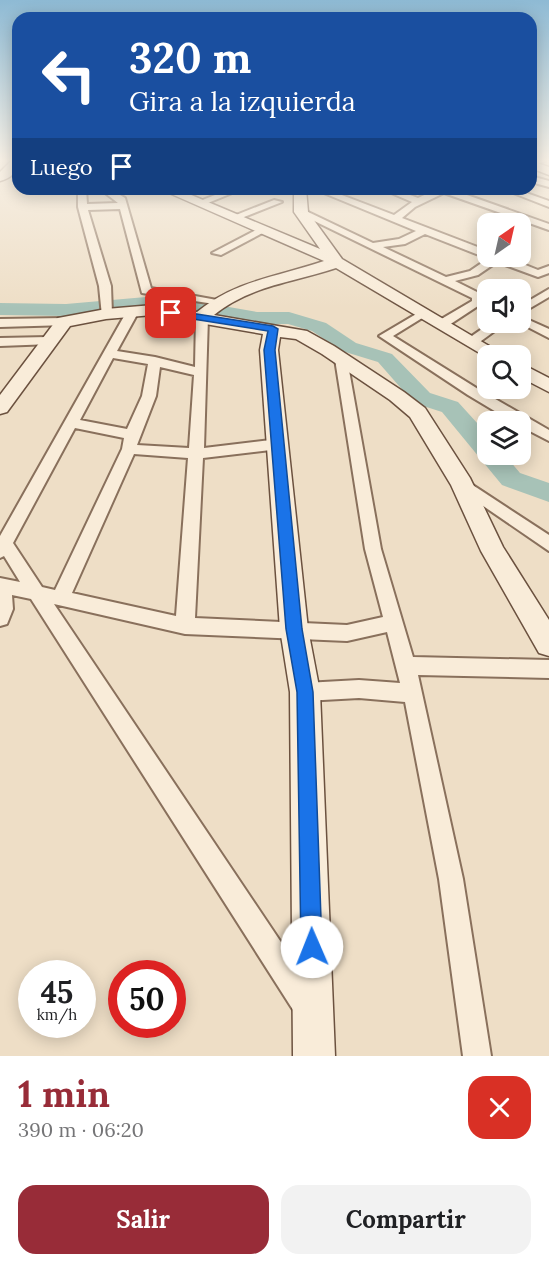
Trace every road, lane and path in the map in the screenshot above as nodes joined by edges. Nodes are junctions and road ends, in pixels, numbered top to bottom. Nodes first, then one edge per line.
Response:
1 (84, 210) edge
2 (124, 210) edge
3 (220, 210) edge
4 (254, 210) edge
5 (373, 210) edge
6 (404, 210) edge
7 (502, 210) edge
8 (301, 212) joint
9 (236, 217) junction
10 (396, 219) junction
11 (549, 227) edge
12 (265, 229) junction
13 (424, 230) junction
14 (371, 246) junction
15 (477, 250) edge
16 (217, 253) dead end
17 (337, 262) junction
18 (531, 266) edge
19 (480, 267) edge
20 (546, 270) edge
21 (444, 281) junction
22 (549, 282) edge
23 (549, 294) edge
24 (217, 303) junction
25 (531, 304) edge
26 (133, 311) junction
27 (423, 313) junction
28 (106, 314) junction
29 (202, 317) junction
30 (64, 322) junction
31 (0, 323) edge
32 (442, 324) junction
33 (531, 325) edge
34 (273, 329) junction
35 (484, 333) edge
36 (549, 334) edge
37 (48, 341) junction
38 (472, 341) junction
39 (0, 342) edge
40 (479, 345) edge
41 (109, 354) junction
42 (341, 359) junction
43 (156, 361) junction
44 (201, 372) junction
45 (531, 375) edge
46 (549, 386) edge
47 (2, 398) edge
48 (72, 423) junction
49 (549, 436) edge
50 (131, 442) junction
51 (279, 444) junction
52 (196, 454) junction
53 (462, 484) junction
54 (549, 544) edge
55 (1, 546) edge
56 (2, 586) edge
57 (34, 592) junction
58 (60, 597) junction
59 (0, 618) edge
60 (393, 623) junction
61 (185, 626) junction
62 (294, 629) junction
63 (549, 644) edge
64 (406, 666) junction
65 (549, 669) edge
66 (305, 692) junction
67 (413, 693) junction
68 (313, 1017) junction
69 (314, 1056) edge
70 (477, 1056) edge

1 - 28 street
2 - 24 street
3 - 9 main road
4 - 9 street
5 - 10 street
6 - 10 street
7 - 11 street
8 - 14 street
8 - 17 main road
9 - 12 main road
10 - 13 street
12 - 16 street
12 - 17 main road
13 - 14 street
13 - 15 street
14 - 21 street
17 - 24 main road
17 - 27 main road
18 - 20 street
19 - 21 street
20 - 22 street
21 - 32 street
23 - 25 street
24 - 29 main road
26 - 28 main road
26 - 29 main road
26 - 41 street
27 - 32 main road
27 - 49 street
28 - 30 main road
29 - 34 main road
29 - 44 street
30 - 31 street
30 - 37 main road
32 - 38 main road
33 - 36 street
34 - 42 main road
34 - 51 main road
35 - 38 street
37 - 39 street
37 - 47 main road
38 - 40 main road
41 - 43 street
41 - 48 street
42 - 53 main road
42 - 60 street
43 - 44 street
43 - 50 street
44 - 52 street
45 - 46 main road
48 - 50 street
48 - 55 street
50 - 52 street
50 - 58 street
51 - 52 street
51 - 62 main road
52 - 61 street
53 - 54 street
53 - 63 main road
55 - 57 street
56 - 57 street
56 - 59 street
57 - 58 street
57 - 68 street
58 - 61 street
60 - 62 street
60 - 64 street
61 - 62 street
62 - 66 main road
64 - 65 street
64 - 67 street
66 - 67 street
66 - 68 main road
67 - 70 street
68 - 69 main road

